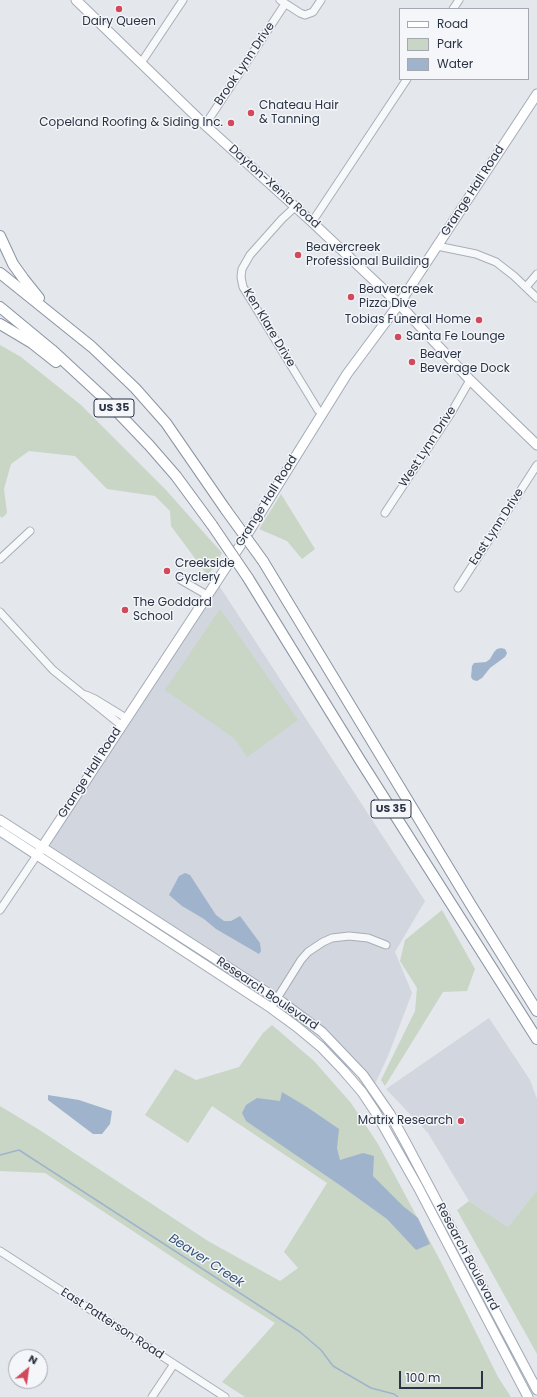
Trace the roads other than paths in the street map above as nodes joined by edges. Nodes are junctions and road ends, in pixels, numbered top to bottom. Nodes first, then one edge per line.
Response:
1 (76, 0) edge
2 (183, 0) edge
3 (321, 0) edge
4 (282, 2) edge
5 (141, 63) junction
6 (406, 80) edge
7 (537, 94) edge
8 (205, 125) junction
9 (295, 207) junction
10 (312, 222) junction
11 (0, 236) edge
12 (437, 246) junction
13 (0, 273) edge
14 (537, 274) edge
15 (0, 279) edge
16 (526, 287) junction
17 (537, 298) edge
18 (399, 304) junction
19 (0, 307) edge
20 (50, 313) junction
21 (0, 324) edge
22 (470, 380) junction
23 (322, 413) junction
24 (537, 445) edge
25 (537, 465) edge
26 (202, 475) junction
27 (191, 496) junction
28 (385, 513) dead end
29 (30, 531) dead end
30 (0, 559) edge
31 (181, 580) dead end
32 (458, 588) dead end
33 (207, 595) junction
34 (0, 612) edge
35 (123, 722) junction
36 (0, 820) edge
37 (0, 831) edge
38 (39, 851) junction
39 (0, 910) edge
40 (386, 945) dead end
41 (276, 998) junction
42 (271, 1008) junction
43 (537, 1010) edge
44 (537, 1039) edge
45 (0, 1250) edge
46 (174, 1364) junction
47 (537, 1390) edge
48 (152, 1397) edge
49 (224, 1397) edge
50 (528, 1397) edge

1 - 5 main road, Dayton-Xenia Road
2 - 5 street
3 - 4 street
4 - 8 street, Brook Lynn Drive
5 - 8 main road, Dayton-Xenia Road
6 - 10 street
7 - 12 main road, Grange Hall Road
8 - 9 main road, Dayton-Xenia Road
9 - 10 main road, Dayton-Xenia Road
9 - 23 street, Ken Klare Drive
10 - 18 main road, Dayton-Xenia Road
11 - 20 highway
12 - 16 street
12 - 18 main road, Grange Hall Road
13 - 20 highway
14 - 16 street
15 - 26 highway, US 35
16 - 17 street
18 - 22 main road, Dayton-Xenia Road
18 - 23 main road, Grange Hall Road
19 - 27 highway, US 35
20 - 26 highway
21 - 27 highway
22 - 24 main road, Dayton-Xenia Road
22 - 28 street, West Lynn Drive
23 - 33 main road, Grange Hall Road
25 - 32 street, East Lynn Drive
26 - 43 highway, US 35, bridge
27 - 44 highway, US 35, bridge
29 - 30 street
31 - 33 street
33 - 35 main road, Grange Hall Road
34 - 35 street
35 - 38 main road, Grange Hall Road
36 - 38 main road, Research Boulevard
37 - 38 main road, Research Boulevard
38 - 39 street, Grange Hall Road
38 - 41 main road, Research Boulevard
38 - 42 main road, Research Boulevard
40 - 41 street
41 - 42 street
41 - 47 main road, Research Boulevard
42 - 50 main road, Research Boulevard
45 - 46 street, East Patterson Road
46 - 48 street
46 - 49 street, East Patterson Road

